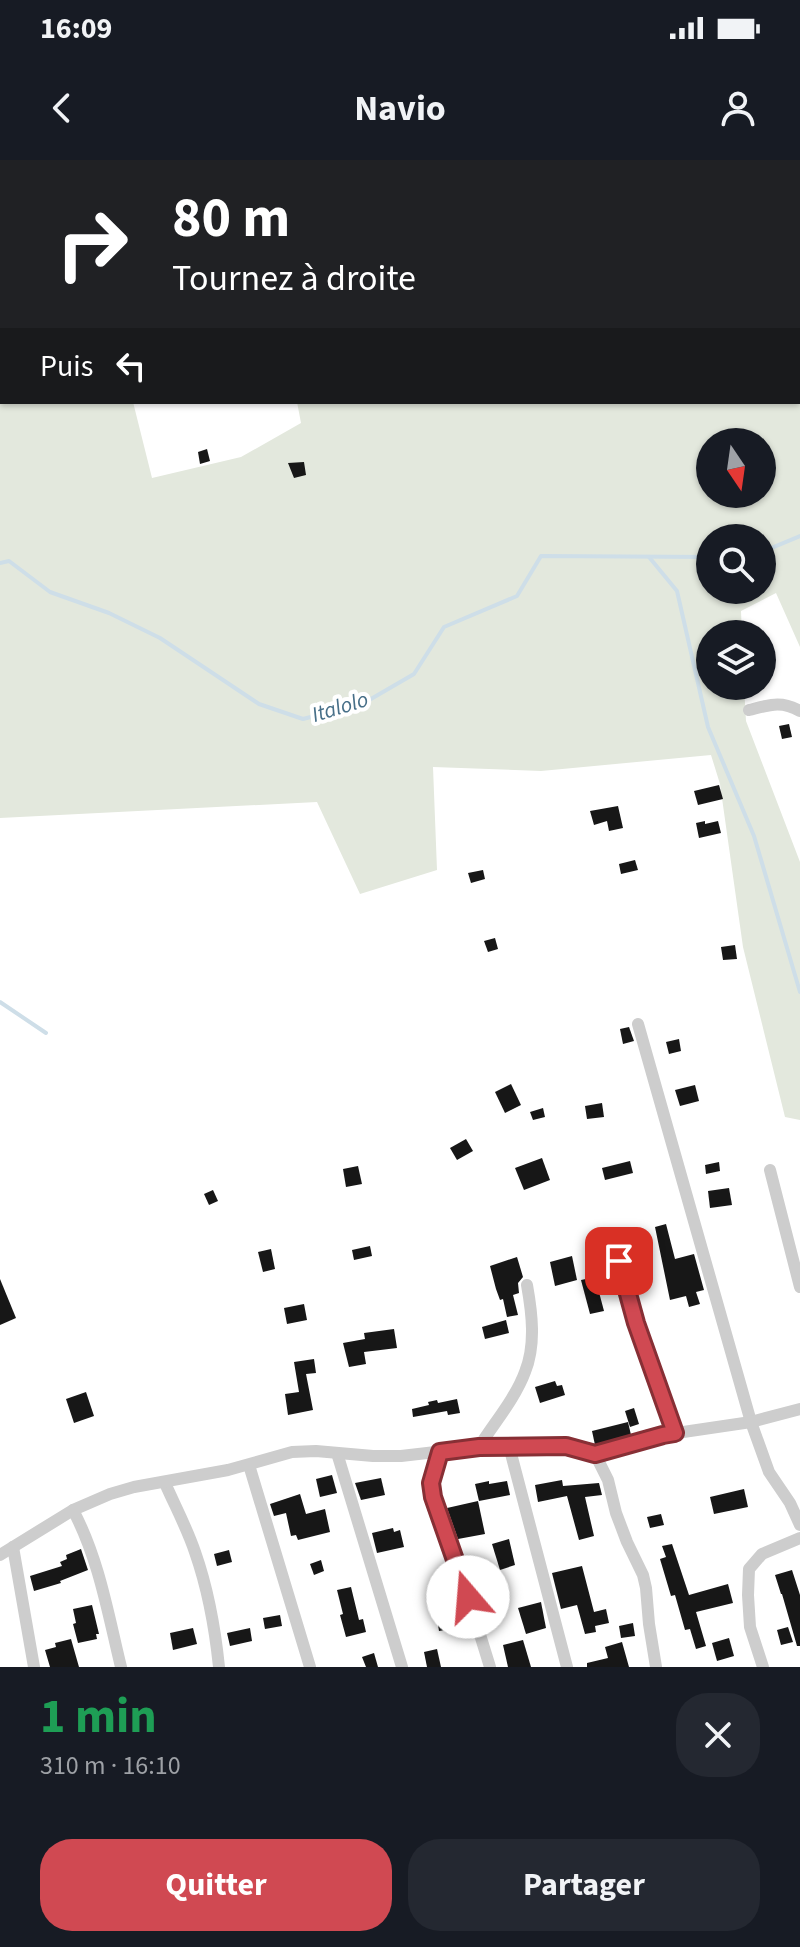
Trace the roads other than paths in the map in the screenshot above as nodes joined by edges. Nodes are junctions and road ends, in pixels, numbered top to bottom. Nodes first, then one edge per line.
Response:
1 (749, 710) dead end
2 (800, 711) edge
3 (638, 1024) dead end
4 (770, 1170) dead end
5 (619, 1261) dead end
6 (527, 1285) dead end
7 (800, 1287) edge
8 (800, 1409) edge
9 (751, 1422) junction
10 (675, 1433) junction
11 (509, 1446) junction
12 (479, 1447) junction
13 (440, 1452) junction
14 (337, 1453) junction
15 (595, 1454) junction
16 (249, 1465) junction
17 (165, 1483) junction
18 (73, 1510) junction
19 (800, 1525) edge
20 (800, 1538) edge
21 (13, 1547) junction
22 (0, 1555) edge
23 (34, 1667) edge
24 (121, 1667) edge
25 (219, 1667) edge
26 (310, 1667) edge
27 (402, 1667) edge
28 (490, 1667) edge
29 (567, 1667) edge
30 (656, 1667) edge
31 (763, 1667) edge

1 - 2 street
3 - 9 street
4 - 7 street
5 - 10 street
6 - 12 street
8 - 9 street
9 - 10 street
9 - 19 street
10 - 15 street
11 - 12 street
11 - 15 street
11 - 29 street
12 - 13 street
13 - 14 street
13 - 28 street
14 - 16 street
14 - 27 street
15 - 30 street
16 - 17 street
16 - 26 street
17 - 18 street
17 - 25 street
18 - 21 street
18 - 24 street
20 - 31 street
21 - 22 street
21 - 23 street

